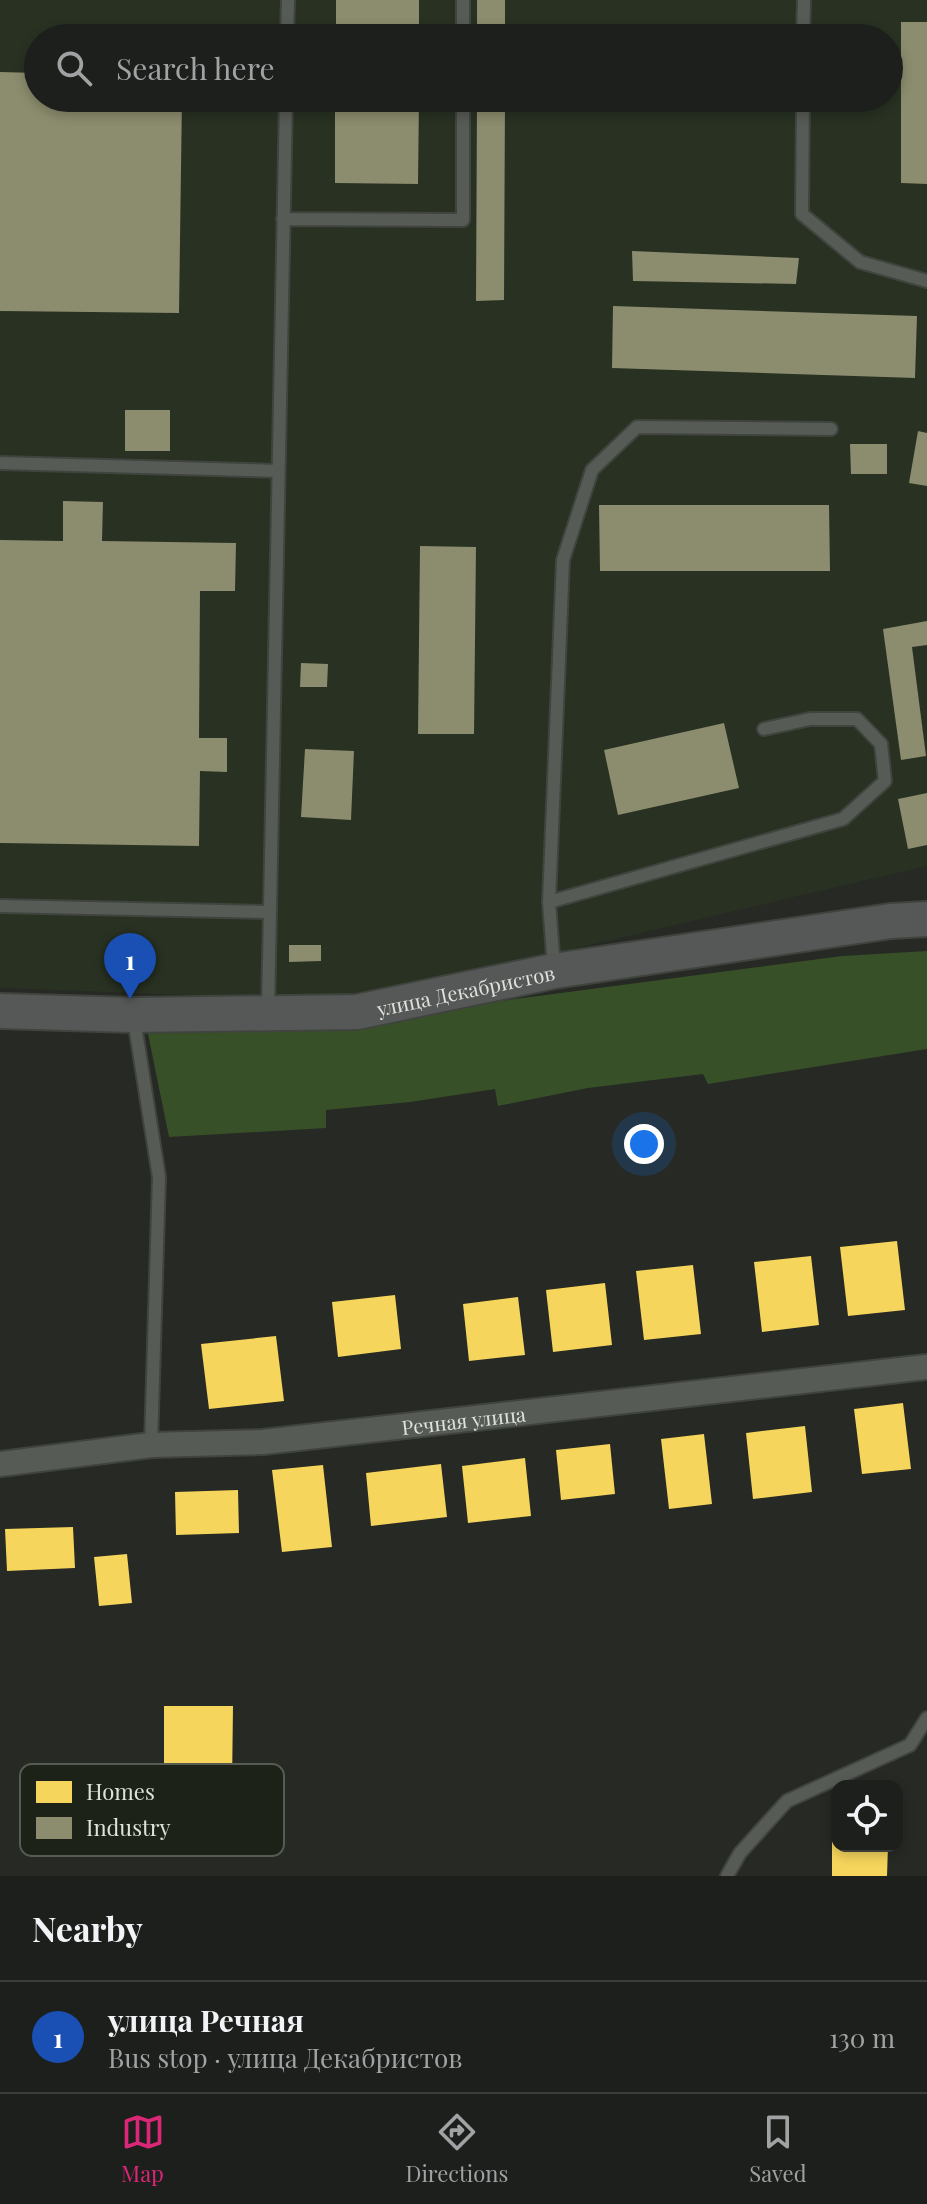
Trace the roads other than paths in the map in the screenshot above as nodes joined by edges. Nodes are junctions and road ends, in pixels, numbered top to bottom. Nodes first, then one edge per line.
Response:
1 (288, 0) edge
2 (463, 0) edge
3 (804, 0) edge
4 (287, 24) edge
5 (463, 24) edge
6 (803, 24) edge
7 (286, 112) edge
8 (463, 112) edge
9 (803, 112) edge
10 (283, 219) junction
11 (927, 281) edge
12 (831, 429) dead end
13 (0, 463) edge
14 (278, 471) junction
15 (764, 729) dead end
16 (549, 902) junction
17 (0, 906) edge
18 (270, 912) junction
19 (927, 919) edge
20 (554, 971) junction
21 (0, 1011) edge
22 (268, 1014) junction
23 (133, 1015) junction
24 (927, 1367) edge
25 (151, 1445) junction
26 (0, 1464) edge
27 (927, 1718) edge
28 (727, 1876) edge

1 - 4 lane
2 - 5 lane
3 - 6 lane
7 - 10 lane
8 - 10 lane
9 - 11 lane
10 - 14 lane
12 - 16 lane
13 - 14 lane
14 - 18 lane
15 - 16 lane
16 - 20 lane
17 - 18 lane
18 - 22 lane
19 - 20 street, улица Декабристов
20 - 22 street, улица Декабристов
21 - 23 street, улица Декабристов
22 - 23 street, улица Декабристов
23 - 25 lane
24 - 25 street, Речная улица
25 - 26 street, Речная улица
27 - 28 lane

